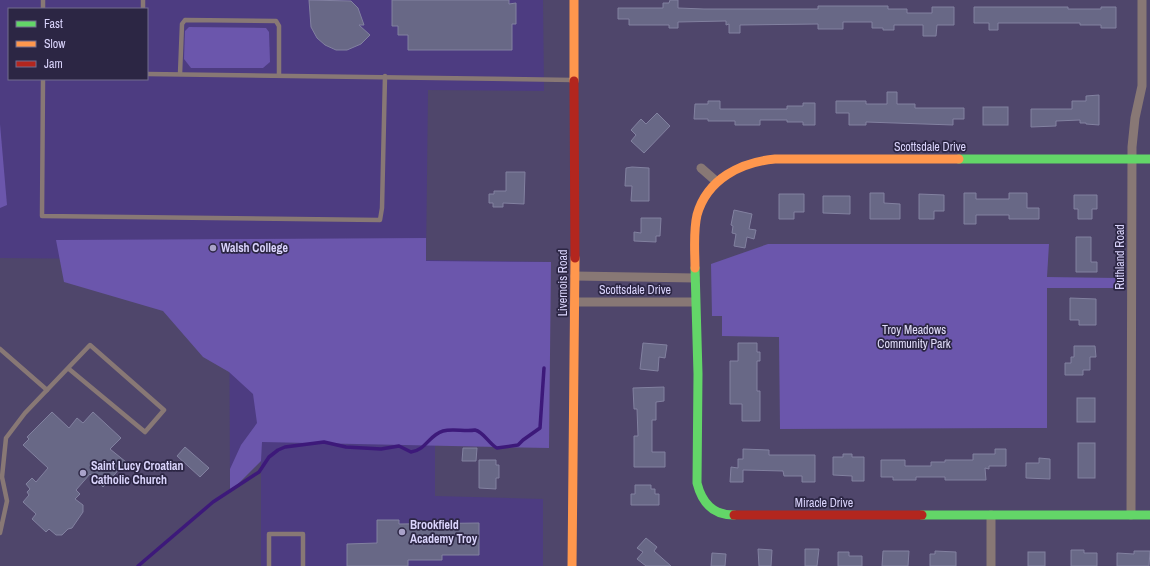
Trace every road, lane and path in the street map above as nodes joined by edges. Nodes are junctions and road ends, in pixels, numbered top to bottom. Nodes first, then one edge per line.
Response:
1 (574, 0) edge
2 (1142, 0) edge
3 (148, 74) edge
4 (180, 74) junction
5 (279, 75) junction
6 (386, 76) junction
7 (42, 80) edge
8 (574, 80) junction
9 (1132, 159) junction
10 (1150, 159) edge
11 (701, 168) dead end
12 (717, 182) junction
13 (575, 276) junction
14 (695, 278) junction
15 (575, 302) junction
16 (696, 302) junction
17 (0, 348) edge
18 (69, 369) junction
19 (47, 390) junction
20 (1, 476) edge
21 (991, 515) junction
22 (1131, 515) junction
23 (1150, 515) edge
24 (0, 533) edge
25 (269, 566) edge
26 (303, 566) edge
27 (572, 566) edge
28 (991, 566) edge

1 - 8 street, Livernois Road
2 - 9 street, Ruthland Road
3 - 4 lane
4 - 5 lane
4 - 5 lane
5 - 6 lane
6 - 7 lane
6 - 8 lane
8 - 13 street, Livernois Road
9 - 10 street, Scottsdale Drive
9 - 12 street, Scottsdale Drive
9 - 22 street, Ruthland Road
11 - 12 street
12 - 14 street, Scottsdale Drive
13 - 14 street, Scottsdale Drive
13 - 15 street, Livernois Road
14 - 16 street, Scottsdale Drive
15 - 16 street, Scottsdale Drive
15 - 27 street, Livernois Road
16 - 21 street, Miracle Drive
17 - 19 lane
18 - 18 lane
18 - 19 lane
19 - 20 lane
20 - 24 lane
21 - 22 street, Miracle Drive
21 - 28 street
22 - 23 street, Miracle Drive
25 - 26 lane

